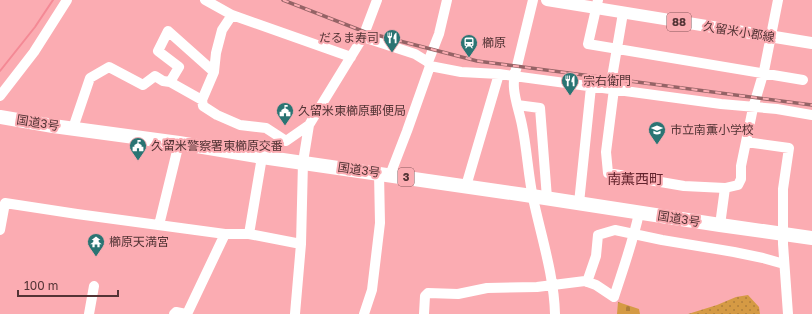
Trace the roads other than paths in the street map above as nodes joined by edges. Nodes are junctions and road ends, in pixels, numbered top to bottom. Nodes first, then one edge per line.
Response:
1 (67, 0) edge
2 (205, 0) edge
3 (377, 0) edge
4 (448, 0) edge
5 (533, 0) edge
6 (547, 0) edge
7 (778, 0) edge
8 (573, 2) edge
9 (597, 4) edge
10 (622, 13) junction
11 (232, 15) junction
12 (770, 37) junction
13 (362, 38) junction
14 (812, 43) edge
15 (616, 50) junction
16 (351, 57) junction
17 (429, 64) junction
18 (214, 72) junction
19 (499, 74) junction
20 (763, 74) junction
21 (513, 76) junction
22 (803, 80) dead end
23 (170, 82) junction
24 (591, 87) junction
25 (612, 89) junction
26 (0, 96) edge
27 (202, 100) junction
28 (517, 105) junction
29 (753, 108) junction
30 (812, 115) edge
31 (0, 117) edge
32 (309, 125) junction
33 (73, 128) junction
34 (746, 142) junction
35 (179, 143) junction
36 (262, 156) junction
37 (303, 162) junction
38 (384, 174) junction
39 (466, 186) junction
40 (725, 188) junction
41 (532, 196) junction
42 (547, 198) junction
43 (579, 203) junction
44 (639, 213) junction
45 (159, 225) junction
46 (720, 225) junction
47 (0, 230) edge
48 (635, 233) junction
49 (225, 234) junction
50 (249, 234) junction
51 (783, 234) junction
52 (812, 238) edge
53 (301, 244) junction
54 (784, 264) junction
55 (587, 282) junction
56 (553, 284) junction
57 (94, 286) dead end
58 (89, 314) edge
59 (174, 314) edge
60 (186, 314) edge
61 (295, 314) edge
62 (364, 314) edge
63 (424, 314) edge
64 (554, 314) edge
65 (788, 314) edge

1 - 26 street
2 - 11 street
3 - 13 street
4 - 17 street
5 - 21 street
6 - 8 main road, 久留米小郡線 / 88
7 - 12 street
8 - 9 main road, 久留米小郡線 / 88
9 - 10 main road, 久留米小郡線 / 88
9 - 15 street
10 - 12 main road, 久留米小郡線 / 88
10 - 15 street
11 - 16 street
11 - 18 street
12 - 14 main road, 久留米小郡線 / 88
12 - 20 street
13 - 16 street
13 - 17 street
15 - 20 street
15 - 25 street
16 - 32 street
17 - 19 street
17 - 38 street
18 - 23 street
18 - 27 street
19 - 21 street
19 - 39 street
20 - 22 street
20 - 29 street
21 - 24 street
21 - 28 street
23 - 27 street
23 - 33 street
24 - 25 street
24 - 43 street
25 - 29 street
25 - 40 street
27 - 32 street
28 - 41 street
28 - 42 street
29 - 30 street
29 - 34 street
31 - 33 highway, 国道3号 / 3
32 - 37 street
33 - 35 highway, 国道3号 / 3
34 - 40 street
34 - 51 street
35 - 36 highway, 国道3号 / 3
35 - 45 street
36 - 37 highway, 国道3号 / 3
36 - 50 street
37 - 38 highway, 国道3号 / 3
37 - 53 street
38 - 39 highway, 国道3号 / 3
38 - 62 street
39 - 41 highway, 国道3号 / 3
40 - 46 street
41 - 42 highway, 国道3号 / 3
41 - 56 street
42 - 43 highway, 国道3号 / 3
43 - 44 highway, 国道3号 / 3
44 - 46 highway, 国道3号 / 3
44 - 48 street
45 - 47 street
45 - 49 street
46 - 51 highway, 国道3号 / 3
48 - 54 street
48 - 55 street
48 - 55 street
49 - 50 street
49 - 60 street
50 - 53 street
51 - 52 highway, 国道3号 / 3
51 - 54 street
53 - 61 street
54 - 65 street
55 - 56 street
56 - 63 street
56 - 64 street
57 - 58 street
59 - 60 street

